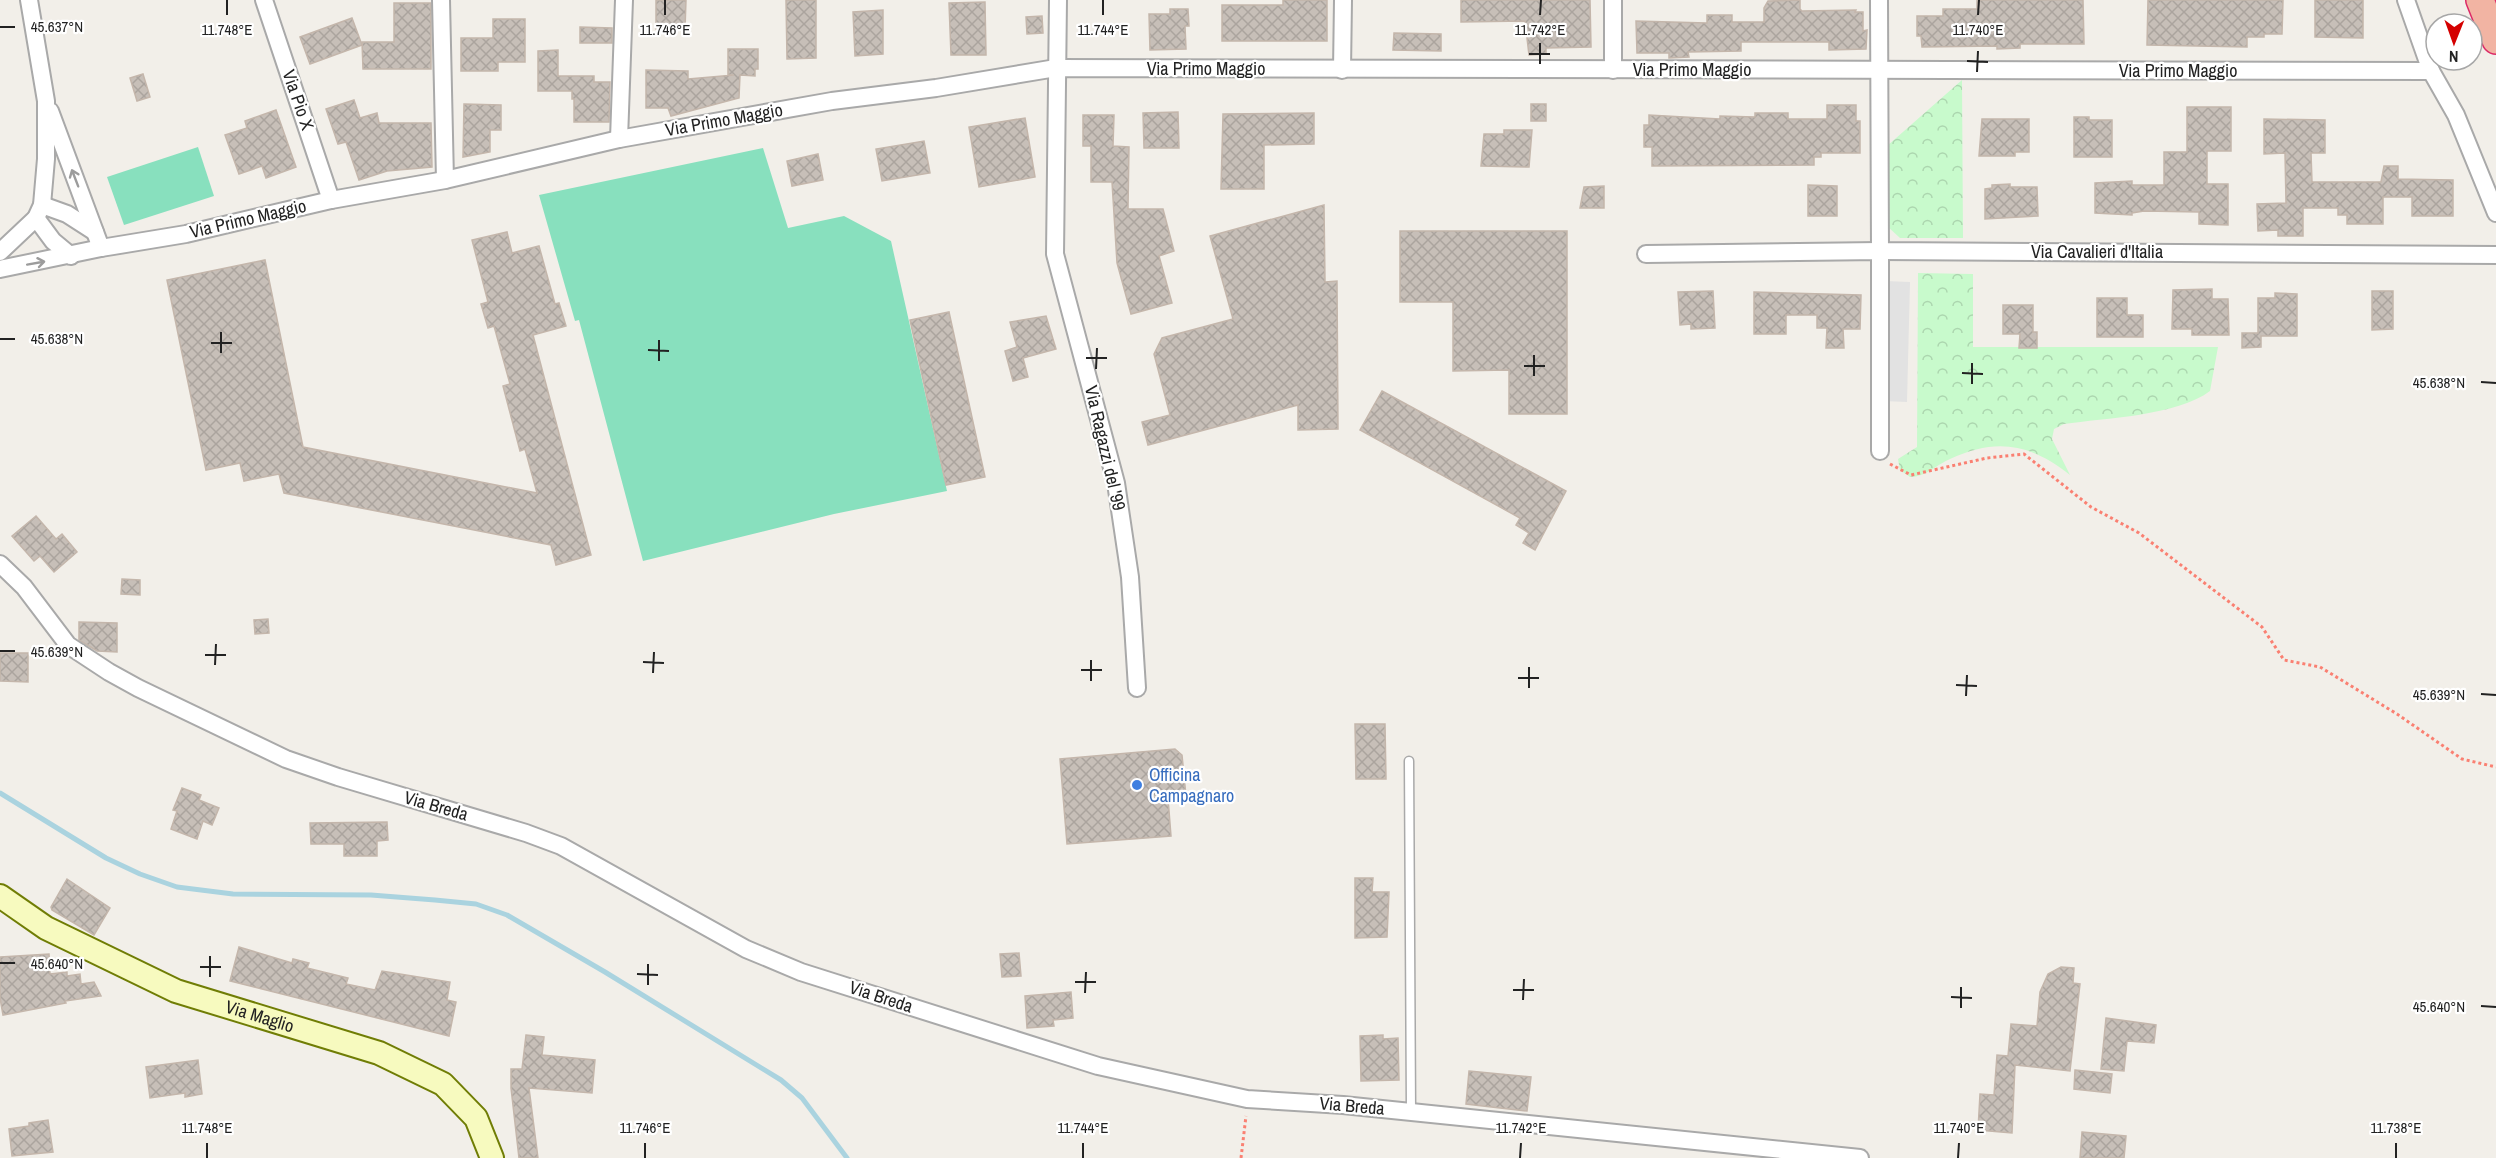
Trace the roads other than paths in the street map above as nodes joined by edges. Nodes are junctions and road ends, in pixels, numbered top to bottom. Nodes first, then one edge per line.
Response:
1 (29, 0) edge
2 (264, 0) edge
3 (441, 0) edge
4 (624, 0) edge
5 (1058, 0) edge
6 (1343, 0) edge
7 (1613, 0) edge
8 (1879, 0) edge
9 (2406, 0) edge
10 (2480, 0) edge
11 (2490, 0) edge
12 (2496, 12) edge
13 (2496, 40) edge
14 (2424, 51) edge
15 (1056, 68) junction
16 (1342, 70) junction
17 (1612, 70) junction
18 (1880, 70) junction
19 (2424, 71) edge
20 (2432, 72) edge
21 (46, 101) junction
22 (619, 139) junction
23 (445, 180) junction
24 (331, 200) junction
25 (39, 212) junction
26 (2496, 213) edge
27 (98, 241) junction
28 (1880, 251) junction
29 (0, 252) edge
30 (1646, 254) dead end
31 (2496, 255) edge
32 (72, 256) junction
33 (0, 269) edge
34 (1880, 451) road end
35 (0, 564) edge
36 (1137, 688) dead end
37 (1409, 761) dead end
38 (0, 896) edge
39 (1411, 1112) junction
40 (492, 1158) edge
41 (1860, 1158) edge

1 - 21 street
2 - 24 street, Via Pio X
3 - 23 street
4 - 22 street
5 - 15 street, Via Ragazzi del '99
6 - 16 street
7 - 17 street
8 - 18 street
9 - 14 street
10 - 13 highway
11 - 12 highway
15 - 16 street, Via Primo Maggio
15 - 22 street, Via Primo Maggio
15 - 36 street, Via Ragazzi del '99
16 - 17 street, Via Primo Maggio
17 - 18 street, Via Primo Maggio
18 - 19 street, Via Primo Maggio
18 - 28 street
20 - 26 street
21 - 25 street
27 -> 21 street
22 - 23 street, Via Primo Maggio
23 - 24 street, Via Primo Maggio
24 - 27 street, Via Primo Maggio
25 - 27 street
25 - 29 street
25 - 32 street
27 - 32 street, Via Primo Maggio
28 - 30 street, Via Cavalieri d'Italia
28 - 31 street, Via Cavalieri d'Italia
28 - 34 street
33 -> 32 street, Via Primo Maggio
35 - 39 street, Via Breda
37 - 39 lane
38 - 40 main road, Via Maglio
39 - 41 street, Via Breda

